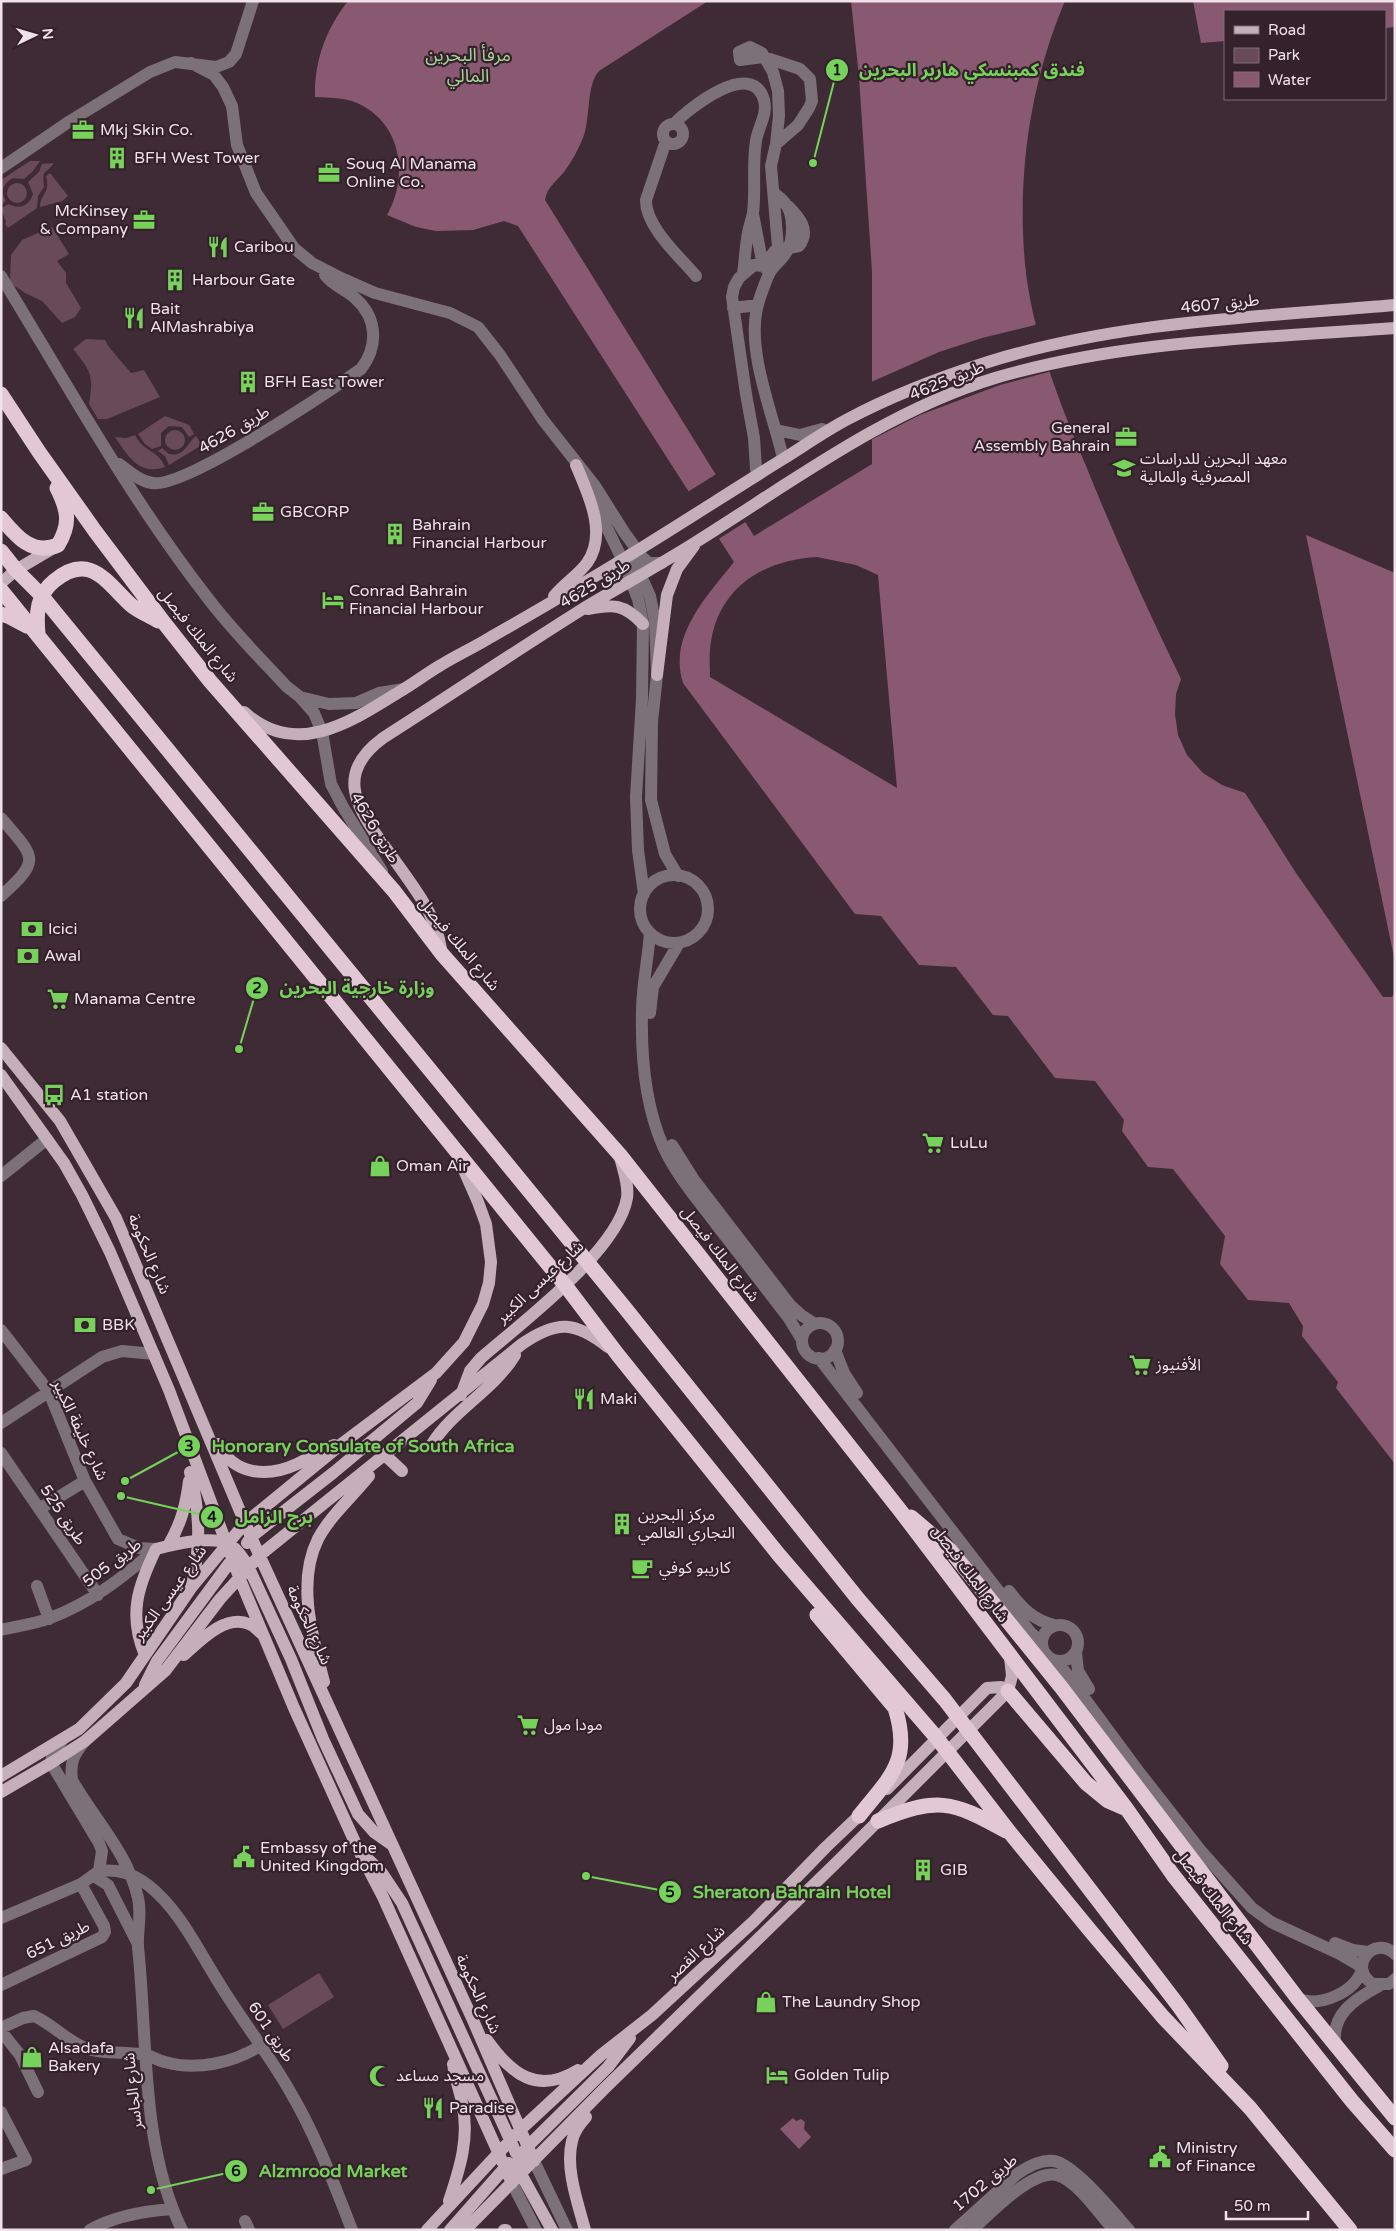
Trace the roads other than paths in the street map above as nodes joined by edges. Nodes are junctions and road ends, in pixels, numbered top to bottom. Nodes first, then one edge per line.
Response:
1 (252, 1) edge
2 (191, 63) junction
3 (776, 144) junction
4 (1, 168) edge
5 (774, 193) junction
6 (753, 213) junction
7 (319, 268) junction
8 (767, 269) junction
9 (744, 273) junction
10 (1, 276) edge
11 (696, 276) dead end
12 (758, 305) junction
13 (1395, 305) edge
14 (733, 308) junction
15 (1395, 328) edge
16 (1050, 345) joint
17 (1, 394) edge
18 (866, 410) junction
19 (822, 429) junction
20 (776, 430) junction
21 (39, 452) junction
22 (782, 454) junction
23 (111, 457) junction
24 (576, 465) junction
25 (756, 469) junction
26 (737, 488) junction
27 (1, 518) edge
28 (704, 536) junction
29 (58, 545) junction
30 (1, 551) edge
31 (630, 554) junction
32 (662, 563) junction
33 (16, 570) junction
34 (636, 577) junction
35 (1, 583) edge
36 (1, 590) edge
37 (41, 596) junction
38 (544, 607) junction
39 (581, 610) junction
40 (1, 614) edge
41 (165, 624) junction
42 (643, 624) junction
43 (38, 633) junction
44 (657, 675) junction
45 (210, 681) junction
46 (404, 689) junction
47 (300, 697) junction
48 (322, 732) junction
49 (1, 818) edge
50 (678, 876) junction
51 (394, 891) junction
52 (644, 894) junction
53 (1, 896) edge
54 (650, 933) junction
55 (679, 943) junction
56 (442, 954) junction
57 (1, 1048) edge
58 (1, 1075) edge
59 (47, 1139) junction
60 (457, 1154) junction
61 (620, 1155) junction
62 (1, 1176) edge
63 (588, 1263) junction
64 (565, 1285) junction
65 (815, 1324) junction
66 (1, 1330) edge
67 (802, 1340) junction
68 (522, 1344) junction
69 (836, 1350) junction
70 (154, 1354) junction
71 (618, 1355) junction
72 (819, 1358) junction
73 (436, 1372) junction
74 (186, 1383) junction
75 (49, 1392) junction
76 (461, 1395) junction
77 (376, 1417) junction
78 (1, 1423) edge
79 (386, 1428) junction
80 (359, 1430) junction
81 (189, 1441) junction
82 (344, 1442) junction
83 (370, 1442) junction
84 (400, 1444) junction
85 (432, 1444) dead end
86 (1, 1453) edge
87 (382, 1458) junction
88 (402, 1470) dead end
89 (190, 1472) junction
90 (85, 1481) junction
91 (39, 1509) junction
92 (899, 1509) junction
93 (245, 1523) junction
94 (251, 1537) junction
95 (199, 1540) junction
96 (227, 1543) junction
97 (162, 1548) junction
98 (237, 1555) junction
99 (260, 1555) junction
100 (778, 1555) junction
101 (248, 1566) junction
102 (239, 1577) junction
103 (37, 1586) dead end
104 (191, 1588) junction
105 (98, 1595) junction
106 (49, 1618) junction
107 (1054, 1625) junction
108 (1, 1630) edge
109 (264, 1636) junction
110 (1042, 1643) junction
111 (1076, 1653) junction
112 (145, 1655) junction
113 (1010, 1657) junction
114 (1057, 1661) junction
115 (165, 1671) junction
116 (142, 1689) junction
117 (1008, 1691) junction
118 (331, 1712) junction
119 (958, 1717) junction
120 (970, 1731) junction
121 (936, 1737) junction
122 (63, 1740) junction
123 (85, 1741) junction
124 (948, 1752) junction
125 (51, 1764) junction
126 (1, 1776) edge
127 (1, 1792) edge
128 (1126, 1808) junction
129 (859, 1816) junction
130 (878, 1821) junction
131 (1011, 1834) junction
132 (393, 1846) junction
133 (359, 1852) junction
134 (96, 1873) junction
135 (130, 1873) junction
136 (81, 1884) junction
137 (1, 1918) edge
138 (138, 1944) junction
139 (1368, 1952) junction
140 (1395, 1954) edge
141 (1362, 1969) junction
142 (1395, 1979) edge
143 (1, 1985) edge
144 (1380, 1986) junction
145 (1298, 1999) junction
146 (472, 2018) junction
147 (641, 2024) junction
148 (1, 2029) edge
149 (260, 2046) junction
150 (1336, 2047) junction
151 (451, 2052) junction
152 (144, 2055) junction
153 (601, 2055) junction
154 (605, 2088) junction
155 (38, 2092) dead end
156 (1250, 2108) junction
157 (1, 2112) edge
158 (1395, 2118) edge
159 (520, 2130) junction
160 (509, 2141) junction
161 (1395, 2150) edge
162 (498, 2151) junction
163 (517, 2160) junction
164 (534, 2161) junction
165 (1, 2169) edge
166 (512, 2183) junction
167 (447, 2206) junction
168 (172, 2209) junction
169 (984, 2211) junction
170 (90, 2230) edge
171 (182, 2230) edge
172 (352, 2230) edge
173 (427, 2230) edge
174 (450, 2230) edge
175 (465, 2230) edge
176 (536, 2230) edge
177 (552, 2230) edge
178 (566, 2230) edge
179 (585, 2230) edge
180 (955, 2230) edge
181 (972, 2230) edge
182 (1114, 2230) edge
183 (1129, 2230) edge
184 (1350, 2230) edge

1 - 2 street, طريق 4626
2 - 4 street, طريق 4626
2 - 7 street, طريق 4626
3 - 3 street
3 - 5 street
5 - 8 street
5 - 8 street
6 - 8 street
6 - 9 street
6 - 11 street
7 - 23 street, طريق 4626
7 - 24 street, طريق 4626
8 - 9 street
8 - 12 street
9 - 14 street
10 - 23 street, طريق 4626
12 - 14 street
12 - 20 street
13 - 16 main road, طريق 4607
14 - 25 street
15 - 28 main road, طريق 4625
16 - 18 main road, طريق 4625
17 - 21 highway, شارع الملك فيصل
18 - 19 street
18 - 26 main road, طريق 4625
19 - 20 street
19 - 22 street
20 - 22 street
21 - 29 highway
21 - 41 highway, شارع الملك فيصل
22 - 25 street
23 - 47 street, طريق 4626
24 - 31 street, طريق 4626
24 - 31 street, طريق 4626
24 - 38 main road
25 - 26 street
26 - 31 main road, طريق 4625
27 - 29 highway
28 - 32 main road, طريق 4625
28 - 44 main road
29 - 33 main road
30 - 33 highway
31 - 32 street, طريق 4626
31 - 34 street, طريق 4626
31 - 38 main road, طريق 4625
32 - 34 main road, طريق 4625
33 - 35 main road
33 - 37 highway
34 - 39 main road, طريق 4625
34 - 42 street
34 - 44 street
36 - 43 highway
37 - 41 highway
37 - 43 highway
37 - 63 highway
38 - 46 main road, طريق 4625
39 - 42 main road
39 - 56 main road, طريق 4625
40 - 43 highway
41 - 45 highway, شارع الملك فيصل
42 - 52 street
43 - 60 highway
44 - 50 street
45 - 48 main road, طريق 4625
45 - 51 highway, شارع الملك فيصل
46 - 47 street, طريق 4626
46 - 48 main road, طريق 4625
47 - 48 street, طريق 4626
48 - 51 street, طريق 4626
49 - 53 street
50 - 52 street
50 - 55 street
51 - 56 highway, شارع الملك فيصل
52 - 54 street
54 - 55 street
54 - 67 street
55 - 65 street
56 - 61 highway, شارع الملك فيصل
57 - 74 main road, شارع الحكومة
58 - 59 main road
59 - 62 street
59 - 70 main road
60 - 64 highway
60 - 73 main road, شارع عيسى الكبير
61 - 63 main road, شارع عيسى الكبير
61 - 92 highway, شارع الملك فيصل
63 - 64 main road, شارع عيسى الكبير
63 - 119 highway
64 - 71 highway
64 - 76 main road, شارع عيسى الكبير
65 - 67 street
65 - 69 street
66 - 75 street, شارع خليفة الكبير
67 - 72 street
68 - 71 main road, شارع عيسى الكبير
68 - 76 main road, شارع عيسى الكبير
68 - 85 main road
69 - 72 street
69 - 107 street
70 - 75 street
70 - 81 main road
71 - 100 highway
72 - 110 street
73 - 77 main road, شارع عيسى الكبير
73 - 79 main road
74 - 82 main road
74 - 93 main road, شارع الحكومة
75 - 78 street
75 - 90 street, شارع خليفة الكبير
76 - 84 main road, شارع عيسى الكبير
77 - 79 main road
77 - 80 main road, شارع عيسى الكبير
79 - 83 main road
79 - 84 main road
80 - 82 main road, شارع عيسى الكبير
80 - 83 main road
81 - 89 main road
81 - 96 main road
82 - 93 main road, شارع عيسى الكبير
83 - 87 main road
83 - 94 main road
84 - 87 main road, شارع عيسى الكبير
86 - 91 street, طريق 525
87 - 88 main road
87 - 99 main road, شارع عيسى الكبير
87 - 118 main road
89 - 95 main road
89 - 97 main road
90 - 91 street
90 - 97 street, شارع خليفة الكبير
91 - 105 street, طريق 525
92 - 113 highway, شارع الملك فيصل
92 - 145 highway
93 - 94 main road, شارع الحكومة
93 - 96 main road, شارع عيسى الكبير
93 - 98 main road
94 - 98 main road
94 - 99 main road, شارع الحكومة
95 - 96 main road
95 - 97 main road
95 - 104 main road
96 - 98 main road
96 - 104 main road, شارع عيسى الكبير
97 - 105 street, طريق 505
97 - 112 main road
98 - 101 main road
98 - 102 main road
98 - 116 main road
99 - 101 main road, شارع عيسى الكبير
99 - 118 main road, شارع الحكومة
100 - 121 highway
100 - 129 highway
101 - 102 main road, شارع عيسى الكبير
101 - 132 main road
102 - 109 main road
102 - 115 main road, شارع عيسى الكبير
103 - 106 street
104 - 112 main road, شارع عيسى الكبير
105 - 106 street, طريق 505
106 - 108 street, طريق 505
107 - 110 street
107 - 111 street
109 - 115 main road
109 - 133 main road
110 - 114 street
111 - 114 street
111 - 139 street
112 - 122 main road, شارع عيسى الكبير
113 - 117 main road
113 - 128 highway, شارع الملك فيصل
114 - 141 street
115 - 116 main road, شارع عيسى الكبير
116 - 123 main road, شارع عيسى الكبير
117 - 119 main road, شارع القصر
117 - 120 main road, شارع القصر
117 - 128 highway
118 - 132 main road, شارع الحكومة
119 - 120 highway
119 - 121 main road, شارع القصر
120 - 124 main road, شارع القصر
120 - 156 highway
121 - 124 highway
121 - 129 main road, شارع القصر
122 - 125 street
122 - 126 main road, شارع عيسى الكبير
123 - 125 main road, شارع عيسى الكبير
123 - 135 street
124 - 130 main road, شارع القصر
124 - 131 highway
125 - 127 main road, شارع عيسى الكبير
125 - 134 street
128 - 161 highway, شارع الملك فيصل
129 - 147 main road, شارع القصر
130 - 131 highway
130 - 154 main road, شارع القصر
131 - 156 highway
132 - 146 main road, شارع الحكومة
133 - 151 main road
133 - 160 main road
134 - 135 street
134 - 136 street
134 - 138 street
135 - 138 street
135 - 149 street, طريق 601
136 - 137 street
136 - 143 street, طريق 651
138 - 152 street, شارع الجاسر
139 - 140 street
139 - 141 street
141 - 144 street
141 - 145 street
142 - 144 street
144 - 150 street
145 - 150 highway
146 - 153 main road
146 - 159 main road, شارع الحكومة
147 - 153 main road, شارع القصر
147 - 163 main road
148 - 152 street
148 - 155 street
149 - 152 street
149 - 172 street, طريق 601
150 - 158 highway
151 - 162 main road
151 - 167 main road
152 - 168 street, شارع الجاسر
153 - 159 main road, شارع القصر
154 - 164 main road, شارع القصر
154 - 179 main road
156 - 184 highway
157 - 165 street
159 - 160 main road, شارع القصر
159 - 163 main road, شارع الحكومة
160 - 162 main road, شارع القصر
160 - 163 main road
162 - 163 main road
162 - 167 main road, شارع القصر
163 - 164 main road
163 - 166 main road
163 - 174 main road
163 - 177 main road
164 - 178 street
166 - 175 main road
166 - 176 street
167 - 173 main road, شارع القصر
168 - 170 street
168 - 171 street, شارع الجاسر
169 - 180 street, طريق 1702
169 - 181 street, طريق 1702
169 - 182 street, طريق 1702
169 - 183 street, طريق 1702

